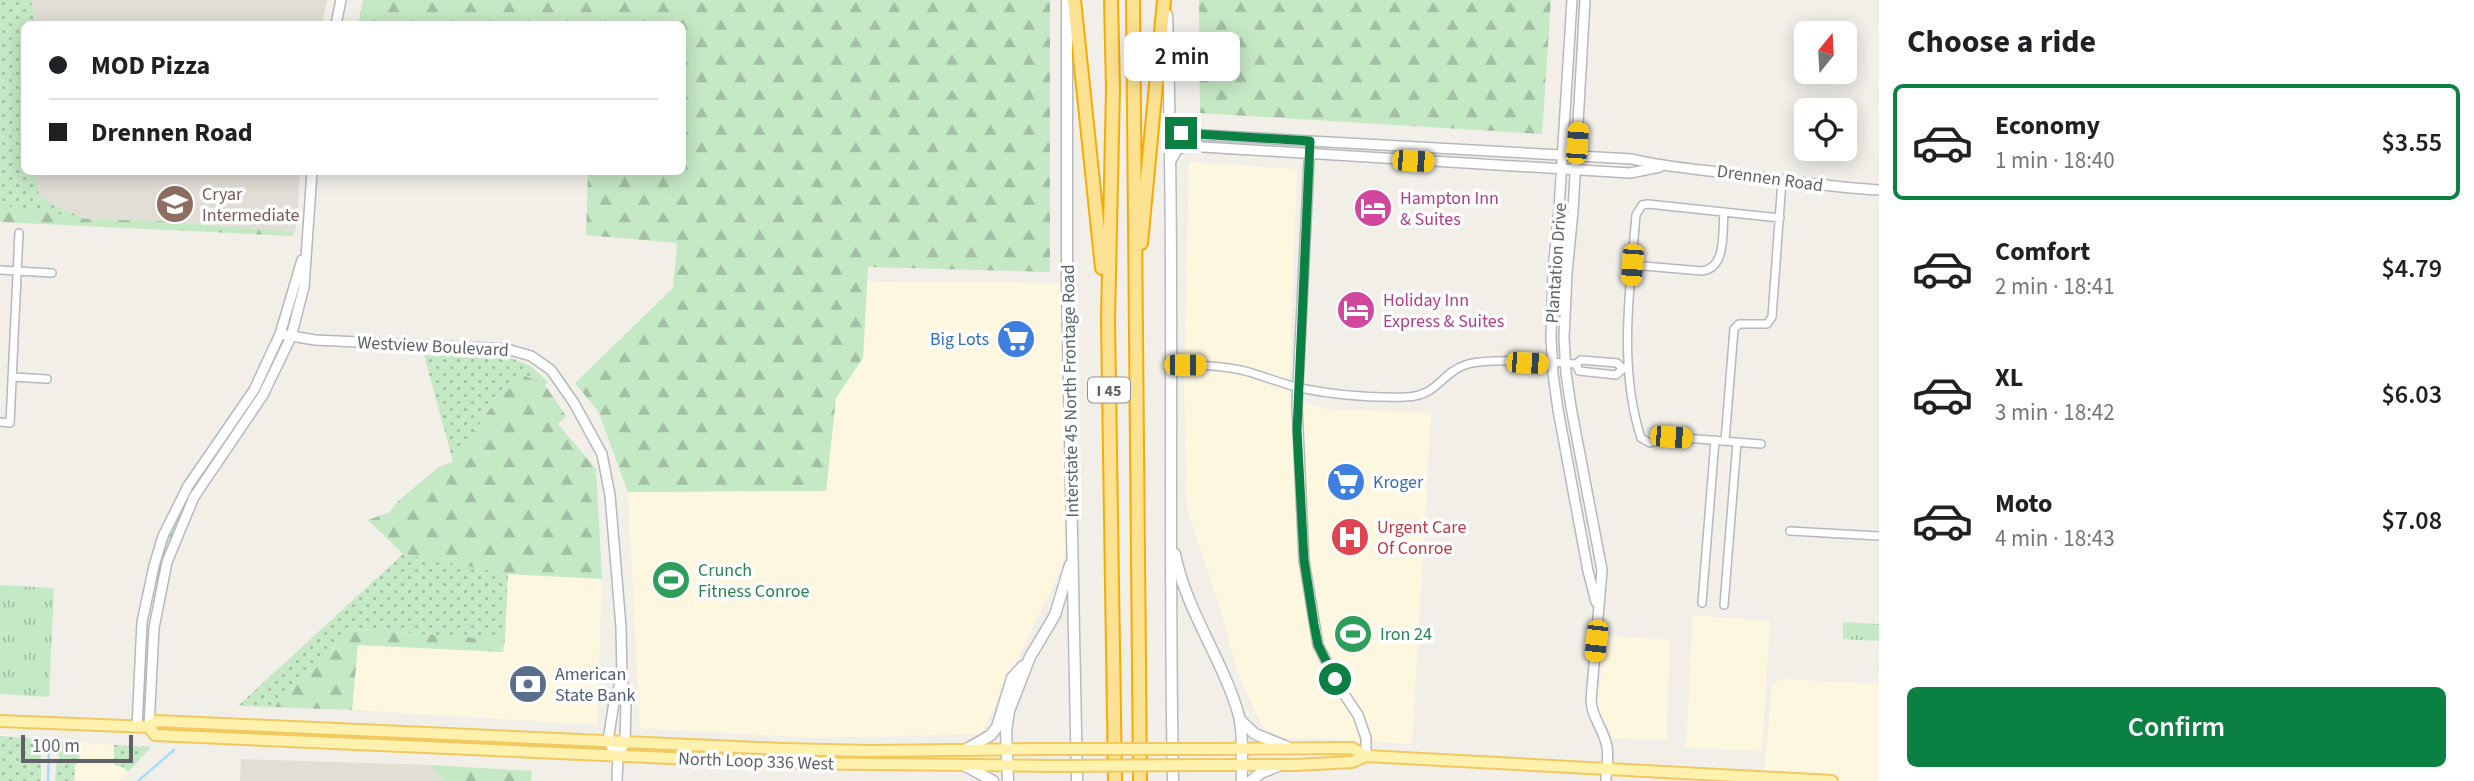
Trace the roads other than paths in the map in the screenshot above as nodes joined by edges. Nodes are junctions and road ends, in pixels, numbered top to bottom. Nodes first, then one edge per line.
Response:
1 (341, 0) edge
2 (1067, 0) edge
3 (1074, 0) edge
4 (1111, 0) edge
5 (1133, 0) edge
6 (1166, 0) edge
7 (1572, 0) edge
8 (1585, 0) edge
9 (337, 21) edge
10 (1170, 118) junction
11 (1310, 141) junction
12 (1309, 154) junction
13 (1563, 155) junction
14 (1576, 156) junction
15 (1170, 162) junction
16 (1661, 167) junction
17 (1562, 169) junction
18 (1575, 170) junction
19 (312, 175) edge
20 (1782, 180) junction
21 (1879, 190) edge
22 (1724, 212) junction
23 (1780, 218) junction
24 (19, 233) dead end
25 (305, 249) junction
26 (1632, 265) junction
27 (0, 270) edge
28 (17, 271) junction
29 (51, 273) dead end
30 (1134, 313) junction
31 (1108, 320) junction
32 (280, 334) junction
33 (291, 337) junction
34 (1600, 362) junction
35 (1566, 363) junction
36 (1552, 364) junction
37 (1576, 364) junction
38 (1170, 365) junction
39 (1625, 368) junction
40 (1599, 373) junction
41 (12, 377) junction
42 (47, 379) dead end
43 (1299, 387) junction
44 (0, 422) edge
45 (237, 424) junction
46 (1715, 440) junction
47 (1725, 441) junction
48 (1737, 442) junction
49 (1761, 444) dead end
50 (1790, 531) dead end
51 (1171, 533) junction
52 (1879, 536) edge
53 (1074, 551) junction
54 (1702, 603) dead end
55 (1724, 605) dead end
56 (1598, 607) junction
57 (1030, 657) junction
58 (622, 678) junction
59 (1240, 720) junction
60 (0, 721) edge
61 (136, 727) junction
62 (149, 727) junction
63 (408, 733) junction
64 (608, 741) junction
65 (625, 742) junction
66 (406, 746) junction
67 (1287, 748) junction
68 (1006, 749) junction
69 (1240, 749) junction
70 (964, 751) junction
71 (618, 756) junction
72 (1366, 756) junction
73 (963, 765) junction
74 (1241, 765) junction
75 (1284, 765) junction
76 (1007, 767) junction
77 (1606, 769) junction
78 (617, 781) edge
79 (993, 781) edge
80 (1008, 781) edge
81 (1077, 781) edge
82 (1115, 781) edge
83 (1140, 781) edge
84 (1173, 781) edge
85 (1242, 781) edge
86 (1251, 781) edge
87 (1606, 781) edge
88 (1831, 781) edge

1 - 9 street
2 - 53 main road, Interstate 45 North Frontage Road
3 - 31 highway
4 - 31 highway, I 45
5 - 30 highway, I 45
6 - 10 main road
6 - 30 highway
7 - 13 street, Plantation Drive
8 - 14 street, Plantation Drive
10 - 11 street, Drennen Road
10 - 15 main road
11 - 12 street
11 - 13 street, Drennen Road
12 - 15 street, Drennen Road
12 - 17 street, Drennen Road
12 - 43 street
13 - 14 street, Drennen Road
13 - 17 street, Plantation Drive
14 - 16 street, Drennen Road
14 - 18 street, Plantation Drive
15 - 38 main road
16 - 18 street, Drennen Road
16 - 20 street, Drennen Road
17 - 18 street, Drennen Road
17 - 36 street, Plantation Drive
18 - 35 street, Plantation Drive
19 - 25 street
20 - 21 street, Drennen Road
20 - 23 street
22 - 23 street
22 - 26 street
22 - 26 street
23 - 47 street
24 - 28 street
25 - 32 street
25 - 33 street
26 - 39 street
27 - 28 street
28 - 29 street
28 - 41 street
30 - 83 highway, I 45
31 - 82 highway, I 45
32 - 33 street, Westview Boulevard
32 - 45 street
33 - 45 street
33 - 58 street, Westview Boulevard
34 - 37 street
34 - 39 street
34 - 40 street
35 - 36 street
35 - 37 street
35 - 56 street, Plantation Drive
36 - 43 street
36 - 56 street, Plantation Drive
37 - 40 street
38 - 43 street
38 - 51 main road
39 - 40 street
39 - 46 street
41 - 42 street
41 - 44 street
43 - 72 street
45 - 61 street
45 - 62 street
46 - 47 street
46 - 54 street
47 - 48 street
48 - 49 street
48 - 55 street
50 - 52 street
51 - 59 main road
51 - 84 main road
53 - 57 main road
53 - 81 main road, Interstate 45 North Frontage Road
56 - 77 street, Plantation Drive
57 - 68 main road
57 - 70 main road
58 - 64 street, Westview Boulevard
58 - 65 street, Westview Boulevard
59 - 67 main road
59 - 69 main road
60 - 61 main road, North Loop 336 West
61 - 62 main road, North Loop 336 West
62 - 63 main road, North Loop 336 West
62 - 66 main road, North Loop 336 West
63 - 64 main road, North Loop 336 West
63 - 66 main road
64 - 65 main road, North Loop 336 West
64 - 71 street
65 - 70 main road, North Loop 336 West
65 - 71 street, Westview Boulevard
66 - 71 main road, North Loop 336 West
67 - 69 main road, North Loop 336 West
67 - 72 main road, North Loop 336 West
68 - 69 main road, North Loop 336 West, bridge
68 - 70 main road, North Loop 336 West
68 - 76 main road
69 - 74 main road
71 - 73 main road, North Loop 336 West
71 - 78 street, Westview Boulevard
72 - 75 main road, North Loop 336 West
72 - 77 main road, North Loop 336 West
73 - 76 main road, North Loop 336 West
73 - 79 main road
74 - 75 main road, North Loop 336 West
74 - 76 main road, North Loop 336 West, bridge
74 - 85 main road
75 - 86 main road
76 - 80 main road
77 - 87 street, Plantation Drive
77 - 88 main road, North Loop 336 West

